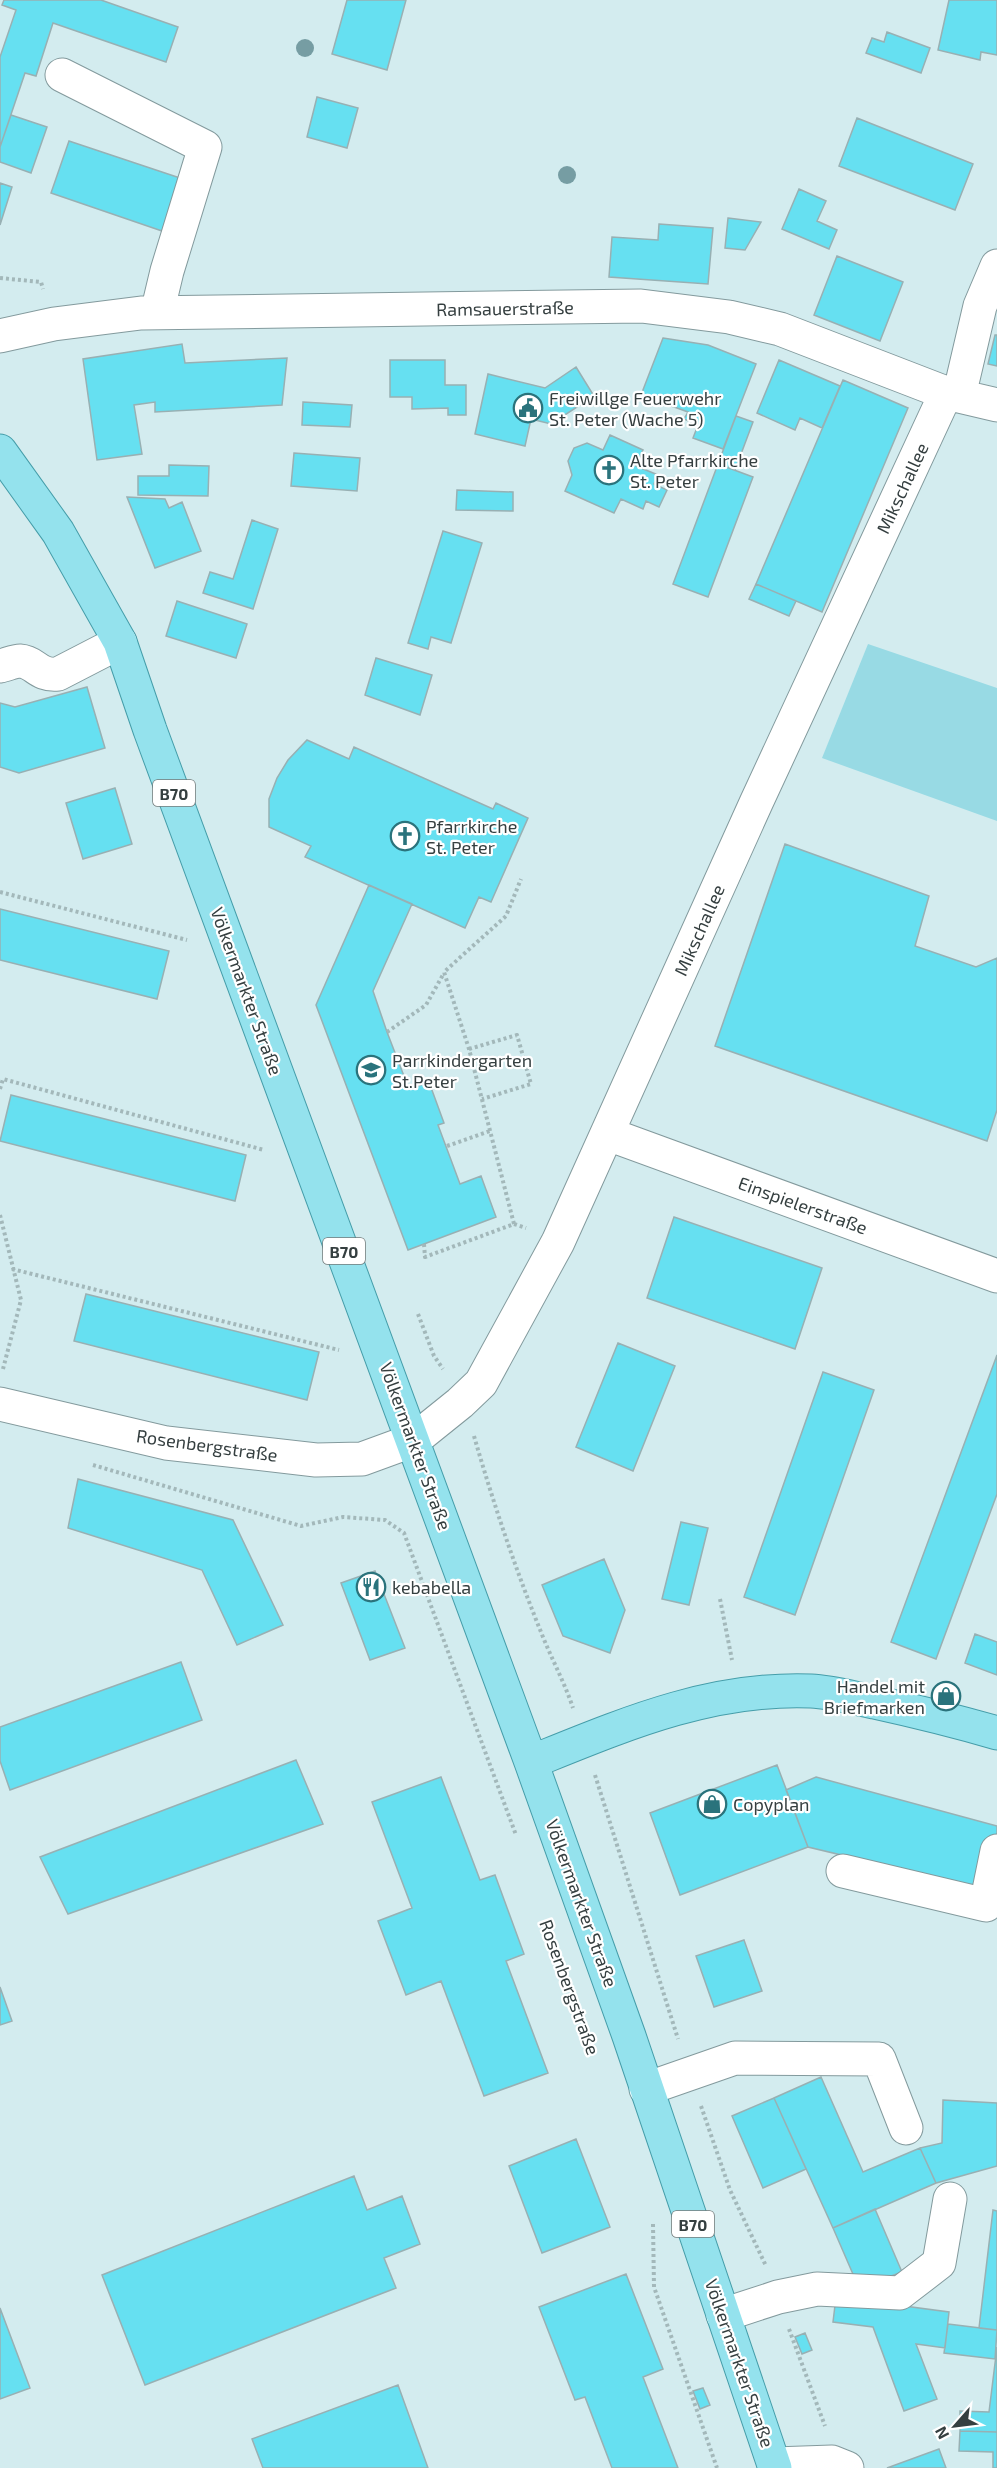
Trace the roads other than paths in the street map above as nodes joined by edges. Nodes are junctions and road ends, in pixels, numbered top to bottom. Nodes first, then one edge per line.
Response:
1 (62, 75) dead end
2 (997, 266) edge
3 (157, 313) junction
4 (0, 336) edge
5 (952, 394) junction
6 (997, 405) edge
7 (0, 450) edge
8 (120, 642) junction
9 (0, 666) edge
10 (608, 1134) junction
11 (997, 1276) edge
12 (0, 1404) edge
13 (414, 1440) junction
14 (997, 1733) edge
15 (531, 1762) junction
16 (997, 1851) edge
17 (843, 1871) dead end
18 (646, 2089) junction
19 (906, 2128) dead end
20 (950, 2199) dead end
21 (723, 2315) junction
22 (840, 2465) edge
23 (775, 2466) edge

1 - 3 street
2 - 5 street, Mikschallee
3 - 4 street, Ramsauerstraße
3 - 5 street, Ramsauerstraße
5 - 6 street, Ramsauerstraße
5 - 10 street, Mikschallee
7 - 8 main road, Völkermarkter Straße / B70
8 - 9 street
8 - 13 main road, Völkermarkter Straße / B70
10 - 11 street, Einspielerstraße
10 - 13 street, Mikschallee
12 - 13 street, Rosenbergstraße
13 - 15 main road, Völkermarkter Straße / B70
14 - 15 main road
15 - 18 main road, Völkermarkter Straße / B70
16 - 17 street
18 - 19 street
18 - 21 main road, Völkermarkter Straße / B70
20 - 21 street
21 - 23 main road, Völkermarkter Straße / B70
22 - 23 street

